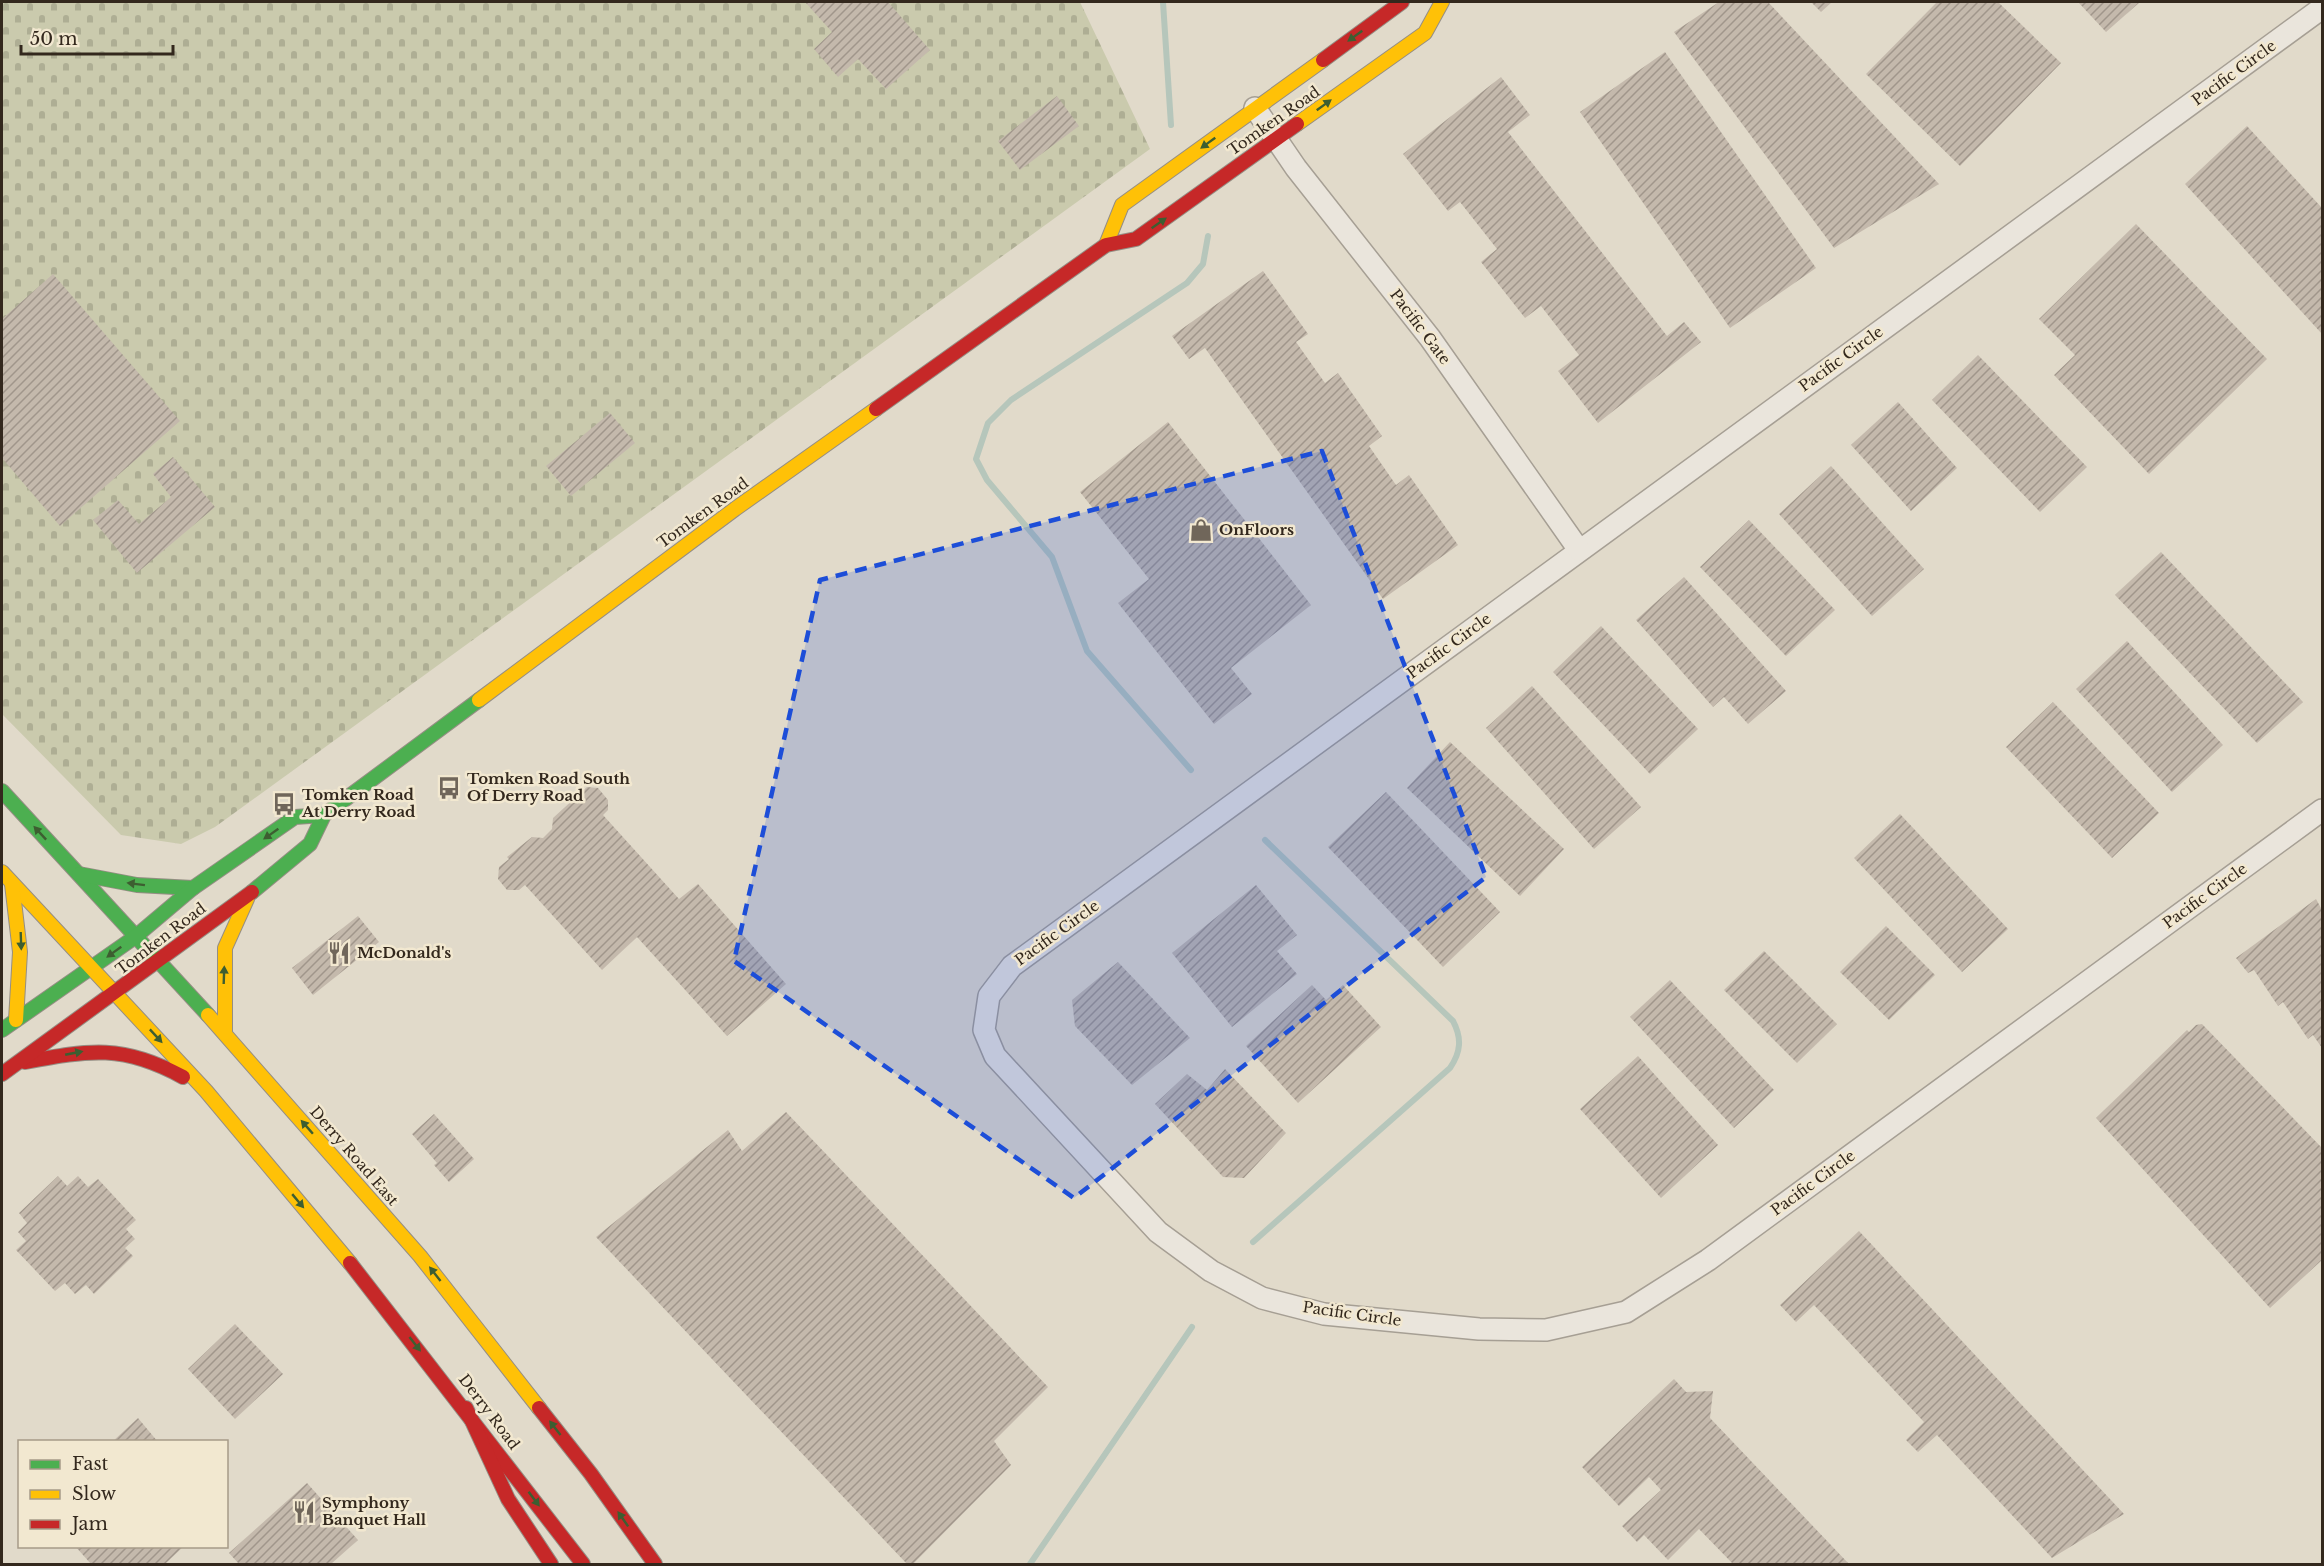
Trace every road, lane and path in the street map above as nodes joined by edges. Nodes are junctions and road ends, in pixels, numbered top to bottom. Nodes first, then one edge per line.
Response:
1 (1402, 2) edge
2 (1442, 2) edge
3 (2322, 8) edge
4 (1255, 108) junction
5 (1277, 139) junction
6 (1107, 245) junction
7 (1579, 550) junction
8 (2, 791) edge
9 (2322, 810) edge
10 (324, 815) junction
11 (2, 872) edge
12 (79, 874) junction
13 (12, 884) junction
14 (193, 888) junction
15 (249, 894) junction
16 (135, 937) junction
17 (158, 962) junction
18 (93, 968) junction
19 (116, 993) junction
20 (16, 1020) junction
21 (2, 1030) edge
22 (225, 1033) junction
23 (16, 1064) junction
24 (2, 1074) edge
25 (207, 1092) junction
26 (466, 1408) junction
27 (551, 1564) edge
28 (583, 1564) edge
29 (655, 1564) edge

1 -> 4 main road, Tomken Road
5 -> 2 main road, Tomken Road
3 - 7 street, Pacific Circle
4 - 5 street, Pacific Gate
4 -> 6 main road, Tomken Road
6 -> 5 main road, Tomken Road
5 - 7 street, Pacific Gate
6 - 10 main road, Tomken Road
7 - 9 street, Pacific Circle
12 -> 8 main road, Derry Road East
10 -> 14 main road, Tomken Road
10 - 15 main road, Tomken Road
11 - 13 main road
14 -> 12 main road
12 - 16 main road, Derry Road East
13 - 18 main road
13 -> 20 main road
14 - 16 main road, Tomken Road
15 - 17 main road, Tomken Road
22 -> 15 main road
16 - 17 main road, Derry Road East
16 -> 18 main road, Tomken Road
17 - 19 main road, Tomken Road
17 - 22 main road, Derry Road East
18 - 19 main road
18 - 20 main road, Tomken Road
19 - 23 main road, Tomken Road
19 -> 25 main road
20 - 21 main road, Tomken Road
29 -> 22 main road, Derry Road East
23 - 24 main road, Tomken Road
23 -> 25 main road
25 -> 26 main road, Derry Road
26 - 27 main road
26 -> 28 main road, Derry Road

